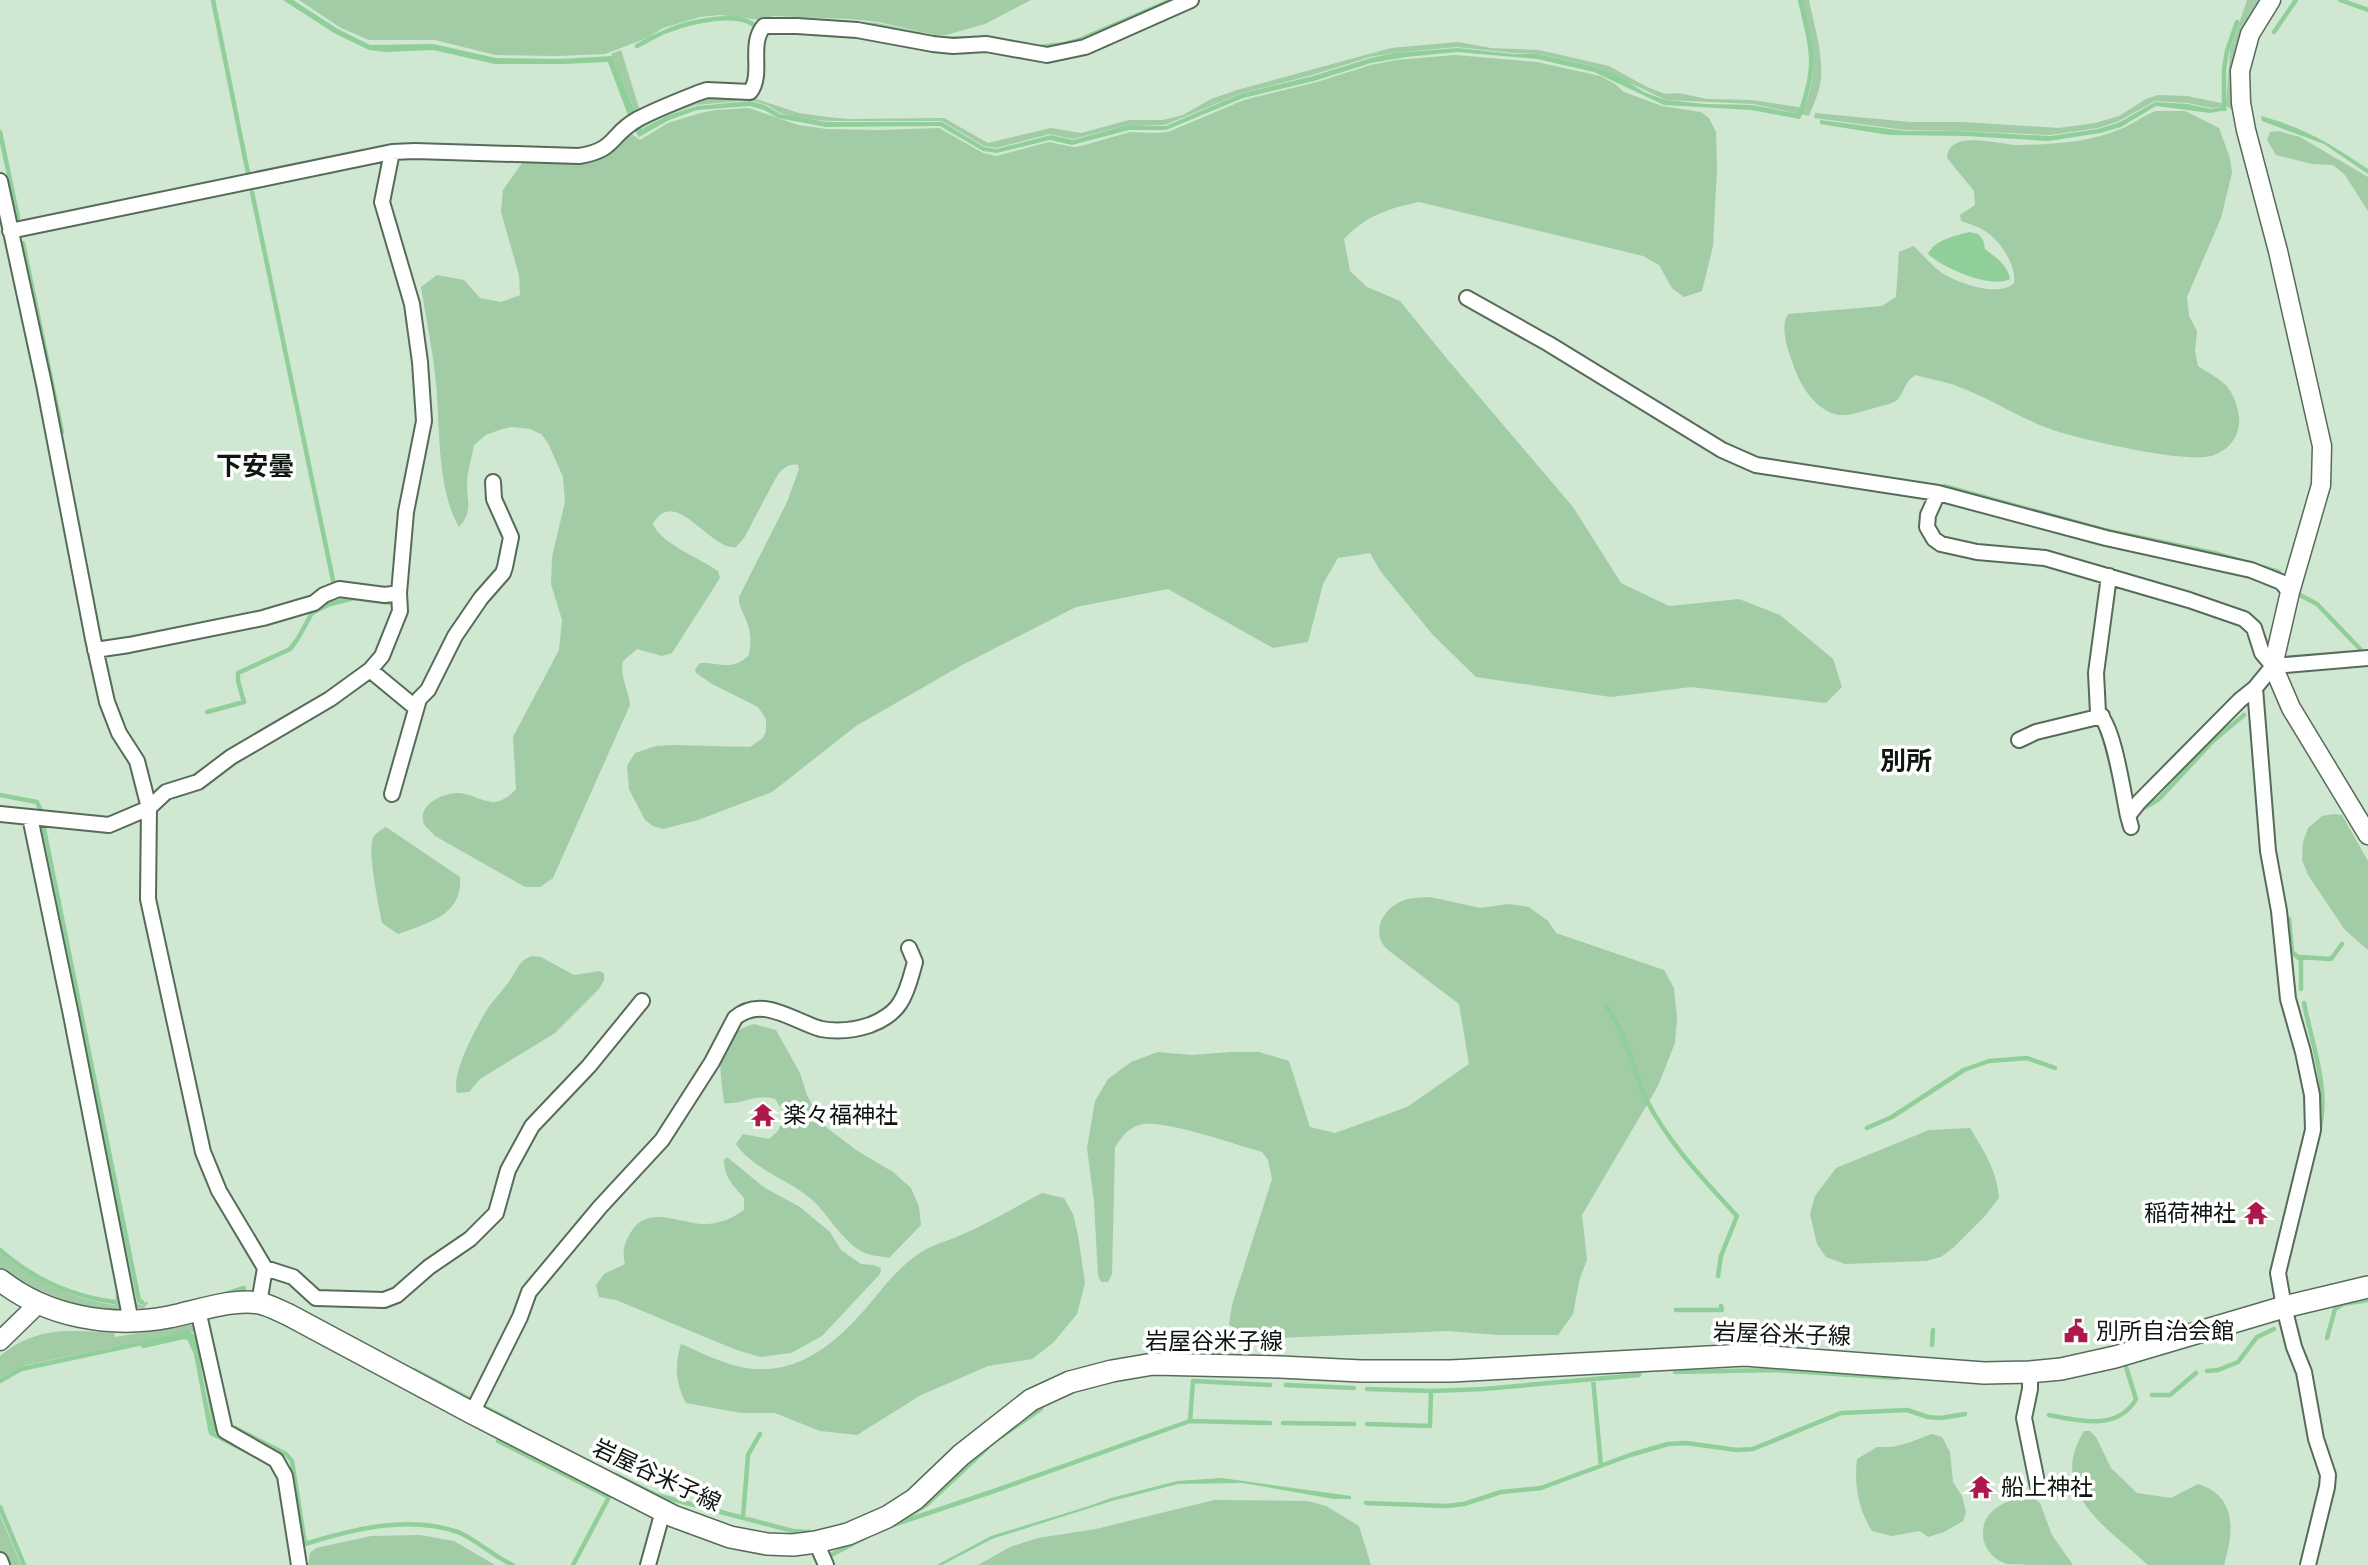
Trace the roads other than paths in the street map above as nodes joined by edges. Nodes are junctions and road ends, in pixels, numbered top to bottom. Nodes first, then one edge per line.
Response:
1 (1191, 0) edge
2 (2271, 0) edge
3 (392, 152) junction
4 (0, 181) edge
5 (10, 231) junction
6 (1467, 298) dead end
7 (493, 482) dead end
8 (1938, 493) junction
9 (2109, 576) junction
10 (2290, 592) junction
11 (399, 593) junction
12 (95, 650) junction
13 (2368, 658) edge
14 (2273, 666) junction
15 (370, 670) junction
16 (2255, 688) junction
17 (416, 708) junction
18 (2102, 716) junction
19 (2019, 740) dead end
20 (392, 794) dead end
21 (149, 808) junction
22 (0, 814) edge
23 (32, 817) junction
24 (2368, 835) edge
25 (909, 948) dead end
26 (642, 1001) dead end
27 (265, 1268) junction
28 (0, 1280) edge
29 (2368, 1287) edge
30 (259, 1303) junction
31 (38, 1304) junction
32 (2284, 1307) junction
33 (198, 1310) junction
34 (131, 1322) junction
35 (0, 1341) edge
36 (2030, 1372) junction
37 (472, 1413) junction
38 (2038, 1487) dead end
39 (663, 1511) junction
40 (816, 1542) junction
41 (0, 1560) edge
42 (2, 1565) edge
43 (299, 1565) edge
44 (648, 1565) edge
45 (826, 1565) edge
46 (2308, 1565) edge

1 - 3 street
2 - 10 street
3 - 5 street
3 - 11 street
4 - 5 street
5 - 12 street
6 - 8 street
7 - 17 street
8 - 9 street
8 - 10 street
9 - 14 street
9 - 18 street
10 - 14 street
11 - 12 street
11 - 15 street
12 - 21 street
13 - 14 street
14 - 16 street
14 - 24 street
15 - 17 street
15 - 21 street
16 - 18 street
16 - 32 street
17 - 20 street
18 - 19 street
21 - 23 street
21 - 27 street
22 - 23 street
23 - 34 street
25 - 37 street
26 - 27 street
27 - 30 street
28 - 31 main road, 岩屋谷米子線
29 - 32 main road, 岩屋谷米子線
30 - 33 main road, 岩屋谷米子線
30 - 37 main road, 岩屋谷米子線
31 - 34 main road, 岩屋谷米子線
31 - 35 street
32 - 36 main road, 岩屋谷米子線
32 - 46 street
33 - 34 main road, 岩屋谷米子線
33 - 43 street
36 - 38 street
36 - 40 main road, 岩屋谷米子線
37 - 39 main road, 岩屋谷米子線
39 - 40 main road, 岩屋谷米子線
39 - 44 street
40 - 45 street
41 - 42 street

